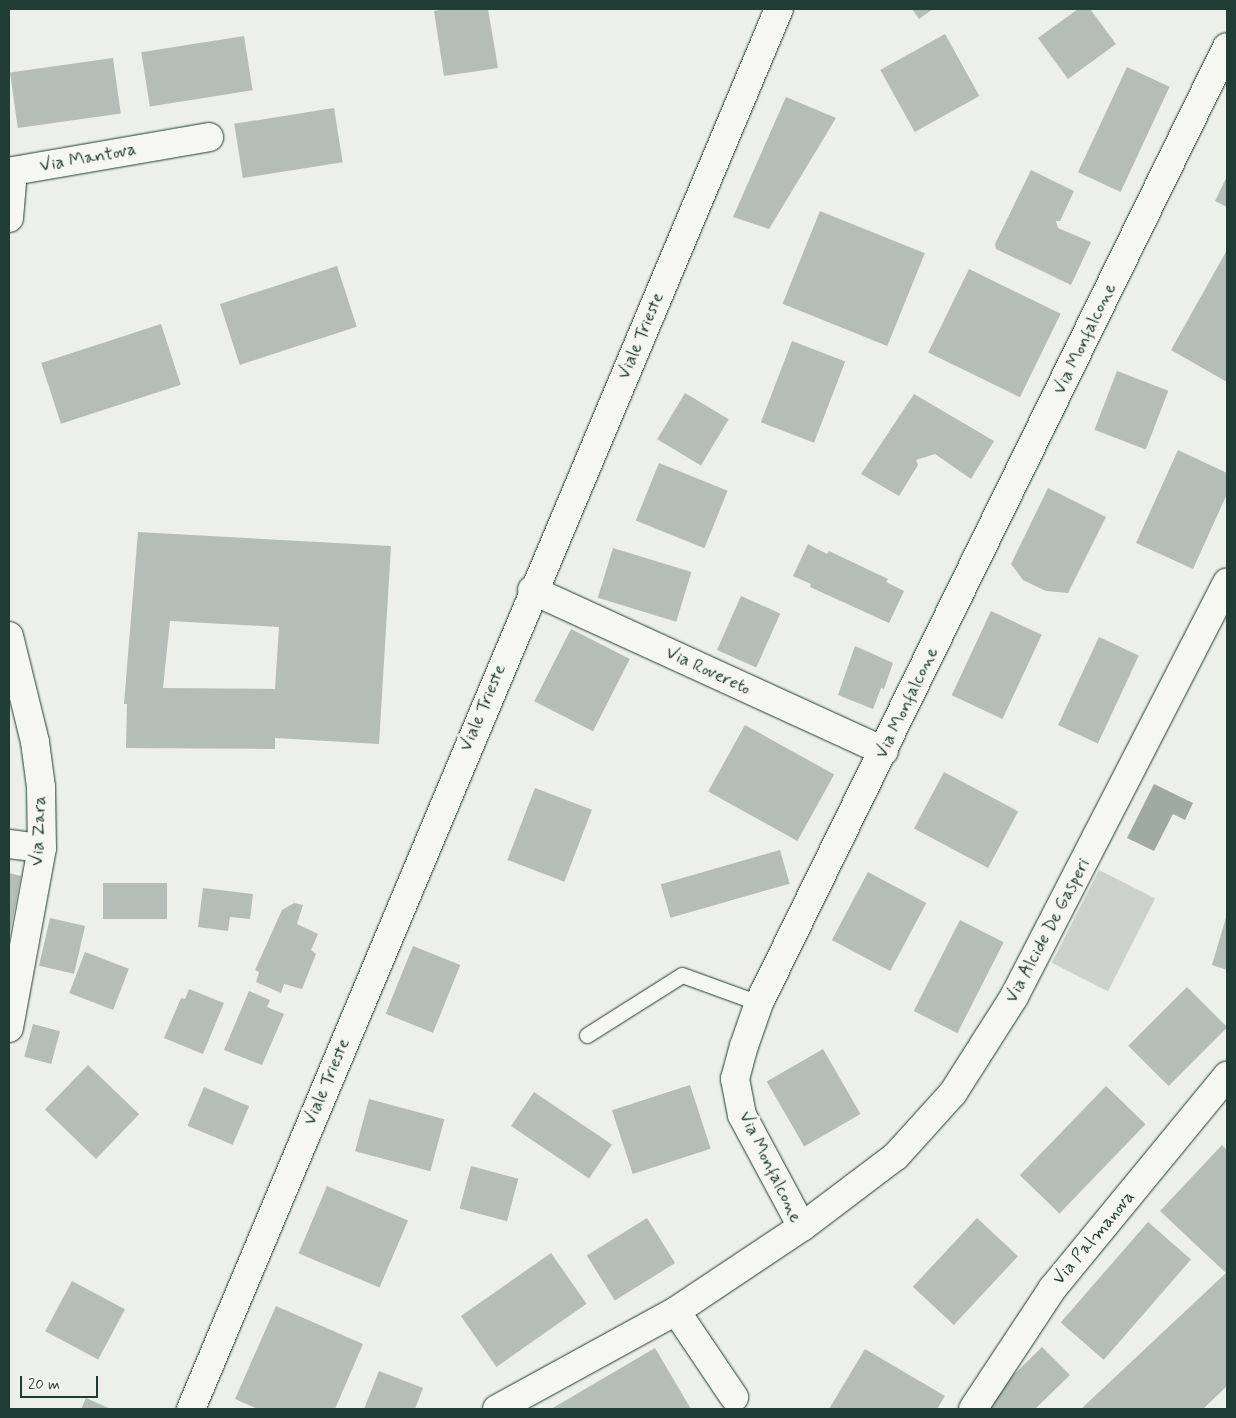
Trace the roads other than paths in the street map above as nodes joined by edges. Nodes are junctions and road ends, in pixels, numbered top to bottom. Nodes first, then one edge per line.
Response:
1 (779, 9) edge
2 (1227, 47) edge
3 (209, 137) dead end
4 (9, 218) edge
5 (1227, 583) edge
6 (532, 590) junction
7 (9, 636) edge
8 (884, 751) junction
9 (9, 844) edge
10 (42, 848) junction
11 (759, 1003) junction
12 (9, 1028) edge
13 (587, 1035) dead end
14 (1227, 1076) edge
15 (802, 1228) junction
16 (676, 1311) junction
17 (734, 1397) dead end
18 (191, 1409) edge
19 (497, 1409) edge
20 (974, 1409) edge

1 - 6 street, Viale Trieste
2 - 8 street, Via Monfalcone
3 - 4 street, Via Mantova
5 - 15 street, Via Alcide De Gasperi
6 - 8 street, Via Rovereto
6 - 18 street, Viale Trieste
7 - 10 street, Via Zara
8 - 11 street, Via Monfalcone
9 - 10 street
10 - 12 street, Via Zara
11 - 13 lane
11 - 15 street, Via Monfalcone
14 - 20 street, Via Palmanova
15 - 16 street, Via Monfalcone
16 - 17 street
16 - 19 street, Via Monfalcone

